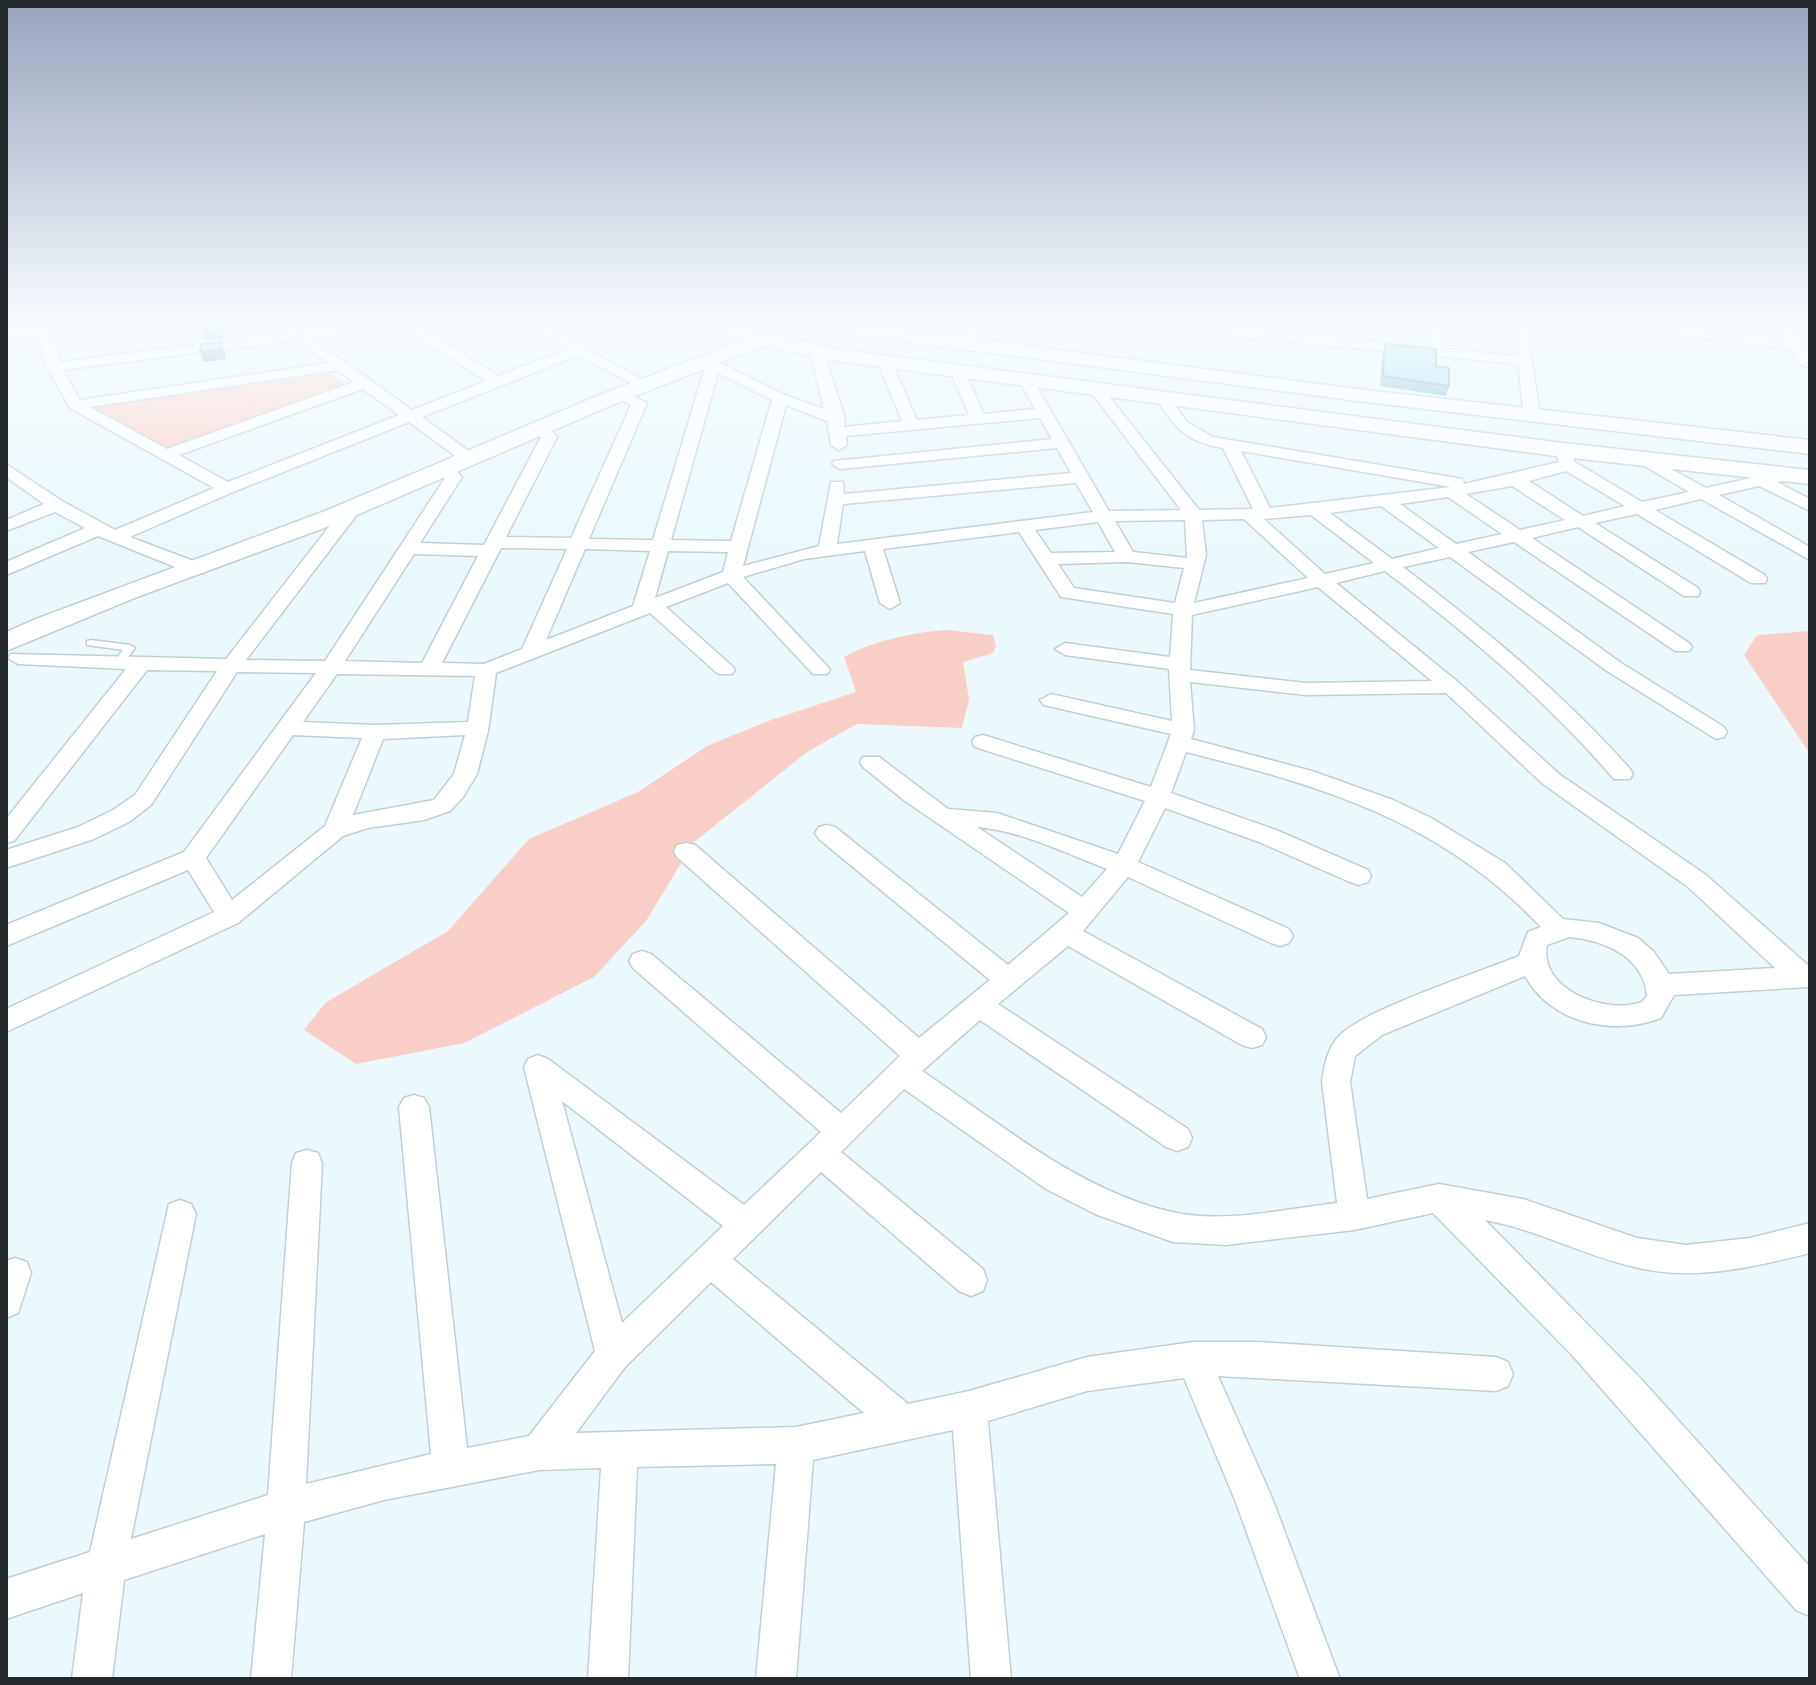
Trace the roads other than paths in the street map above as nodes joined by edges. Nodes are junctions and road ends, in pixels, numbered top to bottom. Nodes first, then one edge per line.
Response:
1 (73, 401) edge
2 (105, 401) edge
3 (317, 401) edge
4 (387, 401) edge
5 (449, 401) edge
6 (605, 401) edge
7 (634, 401) edge
8 (699, 401) edge
9 (779, 401) edge
10 (785, 401) edge
11 (828, 401) edge
12 (901, 401) edge
13 (970, 401) edge
14 (1038, 401) edge
15 (1105, 401) edge
16 (1164, 401) edge
17 (1186, 401) edge
18 (1406, 401) edge
19 (1536, 401) edge
20 (75, 405) junction
21 (1045, 413) junction
22 (410, 416) junction
23 (1541, 418) junction
24 (978, 419) junction
25 (911, 425) junction
26 (837, 426) junction
27 (541, 428) junction
28 (1062, 443) junction
29 (1230, 446) junction
30 (1810, 447) edge
31 (165, 455) junction
32 (1566, 457) junction
33 (1642, 458) junction
34 (471, 460) junction
35 (840, 464) junction
36 (6, 469) edge
37 (447, 470) junction
38 (1786, 475) junction
39 (1082, 477) junction
40 (1810, 477) edge
41 (1515, 480) junction
42 (1762, 481) junction
43 (1479, 487) junction
44 (227, 488) junction
45 (1451, 492) junction
46 (1704, 495) junction
47 (835, 500) junction
48 (1385, 501) junction
49 (56, 505) junction
50 (1810, 506) edge
51 (352, 509) junction
52 (1641, 509) junction
53 (1315, 510) junction
54 (1193, 514) junction
55 (1256, 514) junction
56 (1105, 516) junction
57 (1582, 522) junction
58 (1023, 525) junction
59 (6, 526) edge
60 (107, 532) junction
61 (1518, 537) junction
62 (578, 543) junction
63 (872, 544) junction
64 (661, 545) junction
65 (492, 547) junction
66 (739, 547) junction
67 (409, 548) junction
68 (827, 551) junction
69 (1453, 551) junction
70 (1810, 555) edge
71 (1127, 557) junction
72 (1045, 559) junction
73 (1194, 564) junction
74 (1389, 566) junction
75 (6, 569) edge
76 (197, 569) junction
77 (731, 575) junction
78 (1758, 579) dead end
79 (1322, 581) junction
80 (1691, 592) dead end
81 (890, 603) dead end
82 (647, 607) junction
83 (1183, 610) junction
84 (91, 643) dead end
85 (1682, 647) dead end
86 (1065, 649) dead end
87 (531, 652) junction
88 (10, 657) edge
89 (130, 664) junction
90 (231, 666) junction
91 (330, 669) junction
92 (486, 670) junction
93 (725, 670) dead end
94 (820, 670) dead end
95 (1180, 670) junction
96 (428, 671) junction
97 (1451, 686) junction
98 (1051, 700) dead end
99 (287, 728) junction
100 (476, 728) junction
101 (375, 732) junction
102 (1716, 732) dead end
103 (1181, 736) junction
104 (983, 742) dead end
105 (871, 762) dead end
106 (1622, 774) dead end
107 (1158, 798) junction
108 (942, 816) junction
109 (335, 830) junction
110 (827, 833) dead end
111 (6, 835) edge
112 (686, 851) dead end
113 (193, 858) junction
114 (6, 859) edge
115 (1124, 866) junction
116 (1359, 876) dead end
117 (1086, 912) junction
118 (229, 916) junction
119 (1558, 929) junction
120 (1066, 933) junction
121 (6, 936) edge
122 (1280, 936) dead end
123 (642, 961) dead end
124 (1532, 962) junction
125 (1806, 977) edge
126 (1009, 981) junction
127 (1660, 985) junction
128 (979, 1005) junction
129 (6, 1021) edge
130 (1252, 1037) dead end
131 (911, 1064) junction
132 (414, 1107) dead end
133 (1177, 1138) dead end
134 (832, 1143) junction
135 (307, 1163) dead end
136 (1439, 1198) junction
137 (180, 1214) dead end
138 (1354, 1216) junction
139 (747, 1226) junction
140 (1810, 1238) edge
141 (711, 1261) junction
142 (971, 1280) dead end
143 (613, 1355) junction
144 (1193, 1359) junction
145 (1496, 1374) dead end
146 (969, 1409) junction
147 (903, 1423) junction
148 (796, 1445) junction
149 (620, 1450) junction
150 (539, 1452) junction
151 (451, 1469) junction
152 (286, 1508) junction
153 (106, 1568) junction
154 (1810, 1596) edge
155 (6, 1599) edge
156 (92, 1679) edge
157 (271, 1679) edge
158 (608, 1679) edge
159 (776, 1679) edge
160 (991, 1679) edge
161 (1320, 1679) edge

1 - 20 street
2 - 20 street
3 - 31 street
4 - 22 street
5 - 22 street
6 - 27 street
7 - 62 street
8 - 64 street
9 - 66 street
10 - 26 street
11 - 26 street
12 - 25 street
13 - 24 street
14 - 21 street
15 - 54 street
16 - 29 street
17 - 32 street
18 - 23 street
19 - 23 street
20 - 31 street
21 - 24 street
21 - 28 street
22 - 34 street
22 - 44 street
23 - 30 street
23 - 32 street
24 - 25 street
25 - 26 street
26 - 35 street
27 - 34 street
27 - 65 street
28 - 35 street
28 - 39 street
29 - 43 street
29 - 55 street
31 - 44 street
32 - 33 street
32 - 41 street
32 - 52 street
33 - 38 street
33 - 46 street
34 - 37 street
35 - 47 street
36 - 49 street
37 - 51 street
37 - 67 street
38 - 40 street
38 - 42 street
39 - 47 street
39 - 56 street
41 - 43 street
41 - 57 street
42 - 46 street
42 - 50 street
43 - 45 street
44 - 60 street
45 - 48 street
45 - 61 street
46 - 52 street
46 - 70 street
47 - 68 street
48 - 53 street
48 - 69 street
49 - 59 street
49 - 60 street
51 - 76 street
51 - 90 street
52 - 57 street
52 - 78 street
53 - 55 street
53 - 74 street
54 - 55 street
54 - 56 street
54 - 73 street
55 - 79 street
56 - 58 street
56 - 71 street
57 - 61 street
57 - 80 street
58 - 63 street
58 - 72 street
60 - 75 street
60 - 76 street
61 - 69 street
61 - 85 street
62 - 64 street
62 - 65 street
62 - 87 street
63 - 68 street
63 - 81 street
64 - 66 street
64 - 82 street
65 - 67 street
65 - 96 street
66 - 77 street
67 - 91 street
68 - 77 street
69 - 74 street
69 - 102 street
71 - 72 street
71 - 73 street
72 - 83 street
73 - 83 street
74 - 79 street
74 - 106 street
76 - 88 street
77 - 82 street
77 - 94 street
79 - 83 street
79 - 97 street
82 - 87 street
82 - 93 street
83 - 95 street
84 - 89 lane
86 - 95 street
87 - 92 street
88 - 89 street
89 - 90 street
89 - 111 street
90 - 91 street
90 - 114 street
91 - 96 street
91 - 99 street
92 - 96 street
92 - 100 street
95 - 97 street
95 - 103 street
97 - 125 street
98 - 103 street
99 - 101 street
99 - 113 street
100 - 101 street
100 - 109 street
101 - 109 street
103 - 107 street
103 - 119 street
104 - 107 street
105 - 108 street
107 - 115 street
107 - 116 street
108 - 115 street
108 - 117 street
109 - 118 street
110 - 126 street
112 - 131 street
113 - 118 street
113 - 121 street
115 - 117 street
115 - 122 street
117 - 120 street
118 - 129 street
119 - 124 street
119 - 127 street
120 - 126 street
120 - 130 street
123 - 134 street
124 - 127 street
124 - 138 street
125 - 127 street
126 - 128 street
128 - 131 street
128 - 133 street
131 - 134 street
131 - 138 street
132 - 151 street
134 - 139 street
134 - 142 street
135 - 152 street
136 - 138 street
136 - 140 street
136 - 154 street
137 - 153 street
139 - 141 street
139 - 143 street
141 - 143 street
141 - 147 street
143 - 150 street
144 - 145 street
144 - 146 street
144 - 161 street
146 - 147 street
146 - 160 street
147 - 148 street
148 - 149 street
148 - 159 street
149 - 150 street
149 - 158 street
150 - 151 street
151 - 152 street
152 - 153 street
152 - 157 street
153 - 155 street
153 - 156 street

